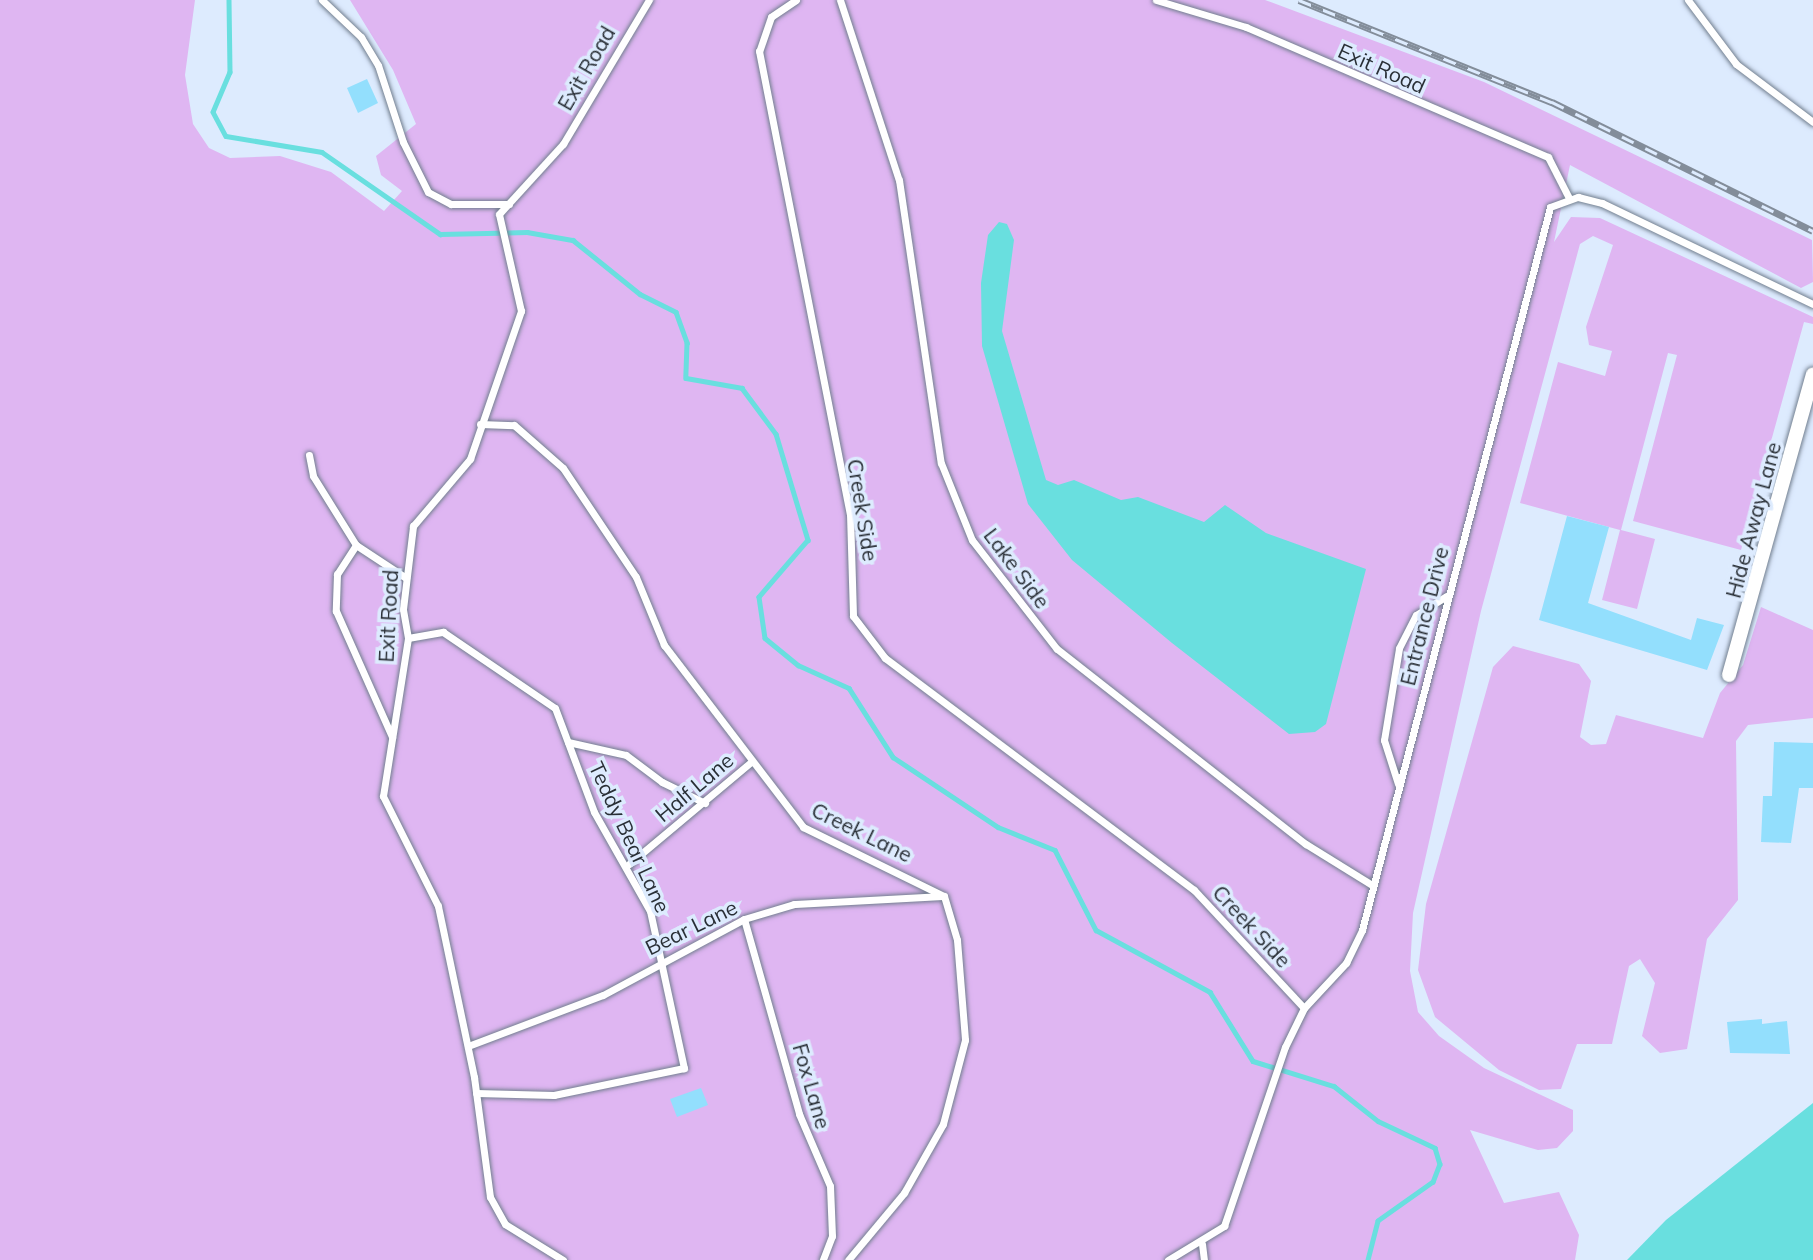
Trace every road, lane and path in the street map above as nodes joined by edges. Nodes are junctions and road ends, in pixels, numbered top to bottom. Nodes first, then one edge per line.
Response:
1 (322, 0) edge
2 (649, 0) edge
3 (796, 0) edge
4 (840, 0) edge
5 (1156, 0) edge
6 (1688, 0) edge
7 (1813, 122) edge
8 (1569, 198) junction
9 (509, 204) junction
10 (1813, 304) edge
11 (1813, 375) edge
12 (480, 424) junction
13 (309, 455) dead end
14 (356, 545) junction
15 (406, 578) junction
16 (1447, 596) junction
17 (408, 638) junction
18 (1729, 675) dead end
19 (393, 737) junction
20 (568, 742) junction
21 (750, 763) junction
22 (1398, 785) junction
23 (705, 803) junction
24 (629, 864) junction
25 (1372, 885) junction
26 (944, 896) junction
27 (744, 919) junction
28 (659, 961) junction
29 (1304, 1008) junction
30 (468, 1046) junction
31 (476, 1093) junction
32 (1202, 1244) junction
33 (563, 1260) edge
34 (823, 1260) edge
35 (848, 1260) edge
36 (1168, 1260) edge
37 (1204, 1260) edge

1 - 9 lane
2 - 9 lane, Exit Road
3 - 29 lane, Creek Side
4 - 25 lane, Lake Side
5 - 8 lane, Exit Road
6 - 7 lane
8 - 10 lane
8 - 16 lane, Entrance Drive
9 - 12 lane, Exit Road
11 - 18 street, Hide Away Lane
12 - 15 lane, Exit Road
12 - 21 lane, Creek Lane
13 - 14 lane
14 - 15 lane
14 - 19 lane
15 - 17 lane, Exit Road
16 - 22 lane, Entrance Drive
16 - 22 lane
17 - 19 lane, Exit Road
17 - 20 lane, Teddy Bear Lane
19 - 30 lane, Exit Road
20 - 23 lane
20 - 24 lane, Teddy Bear Lane
21 - 23 lane, Half Lane
21 - 26 lane, Creek Lane
22 - 25 lane, Entrance Drive
23 - 24 lane, Half Lane
24 - 28 lane, Teddy Bear Lane
25 - 29 lane, Entrance Drive
26 - 27 lane, Bear Lane
26 - 35 lane
27 - 28 lane, Bear Lane
27 - 34 lane, Fox Lane
28 - 30 lane, Bear Lane
28 - 31 lane, Teddy Bear Lane
29 - 32 lane, Entrance Drive
30 - 31 lane, Exit Road
31 - 33 lane, Exit Road
32 - 36 lane, Entrance Drive
32 - 37 lane

